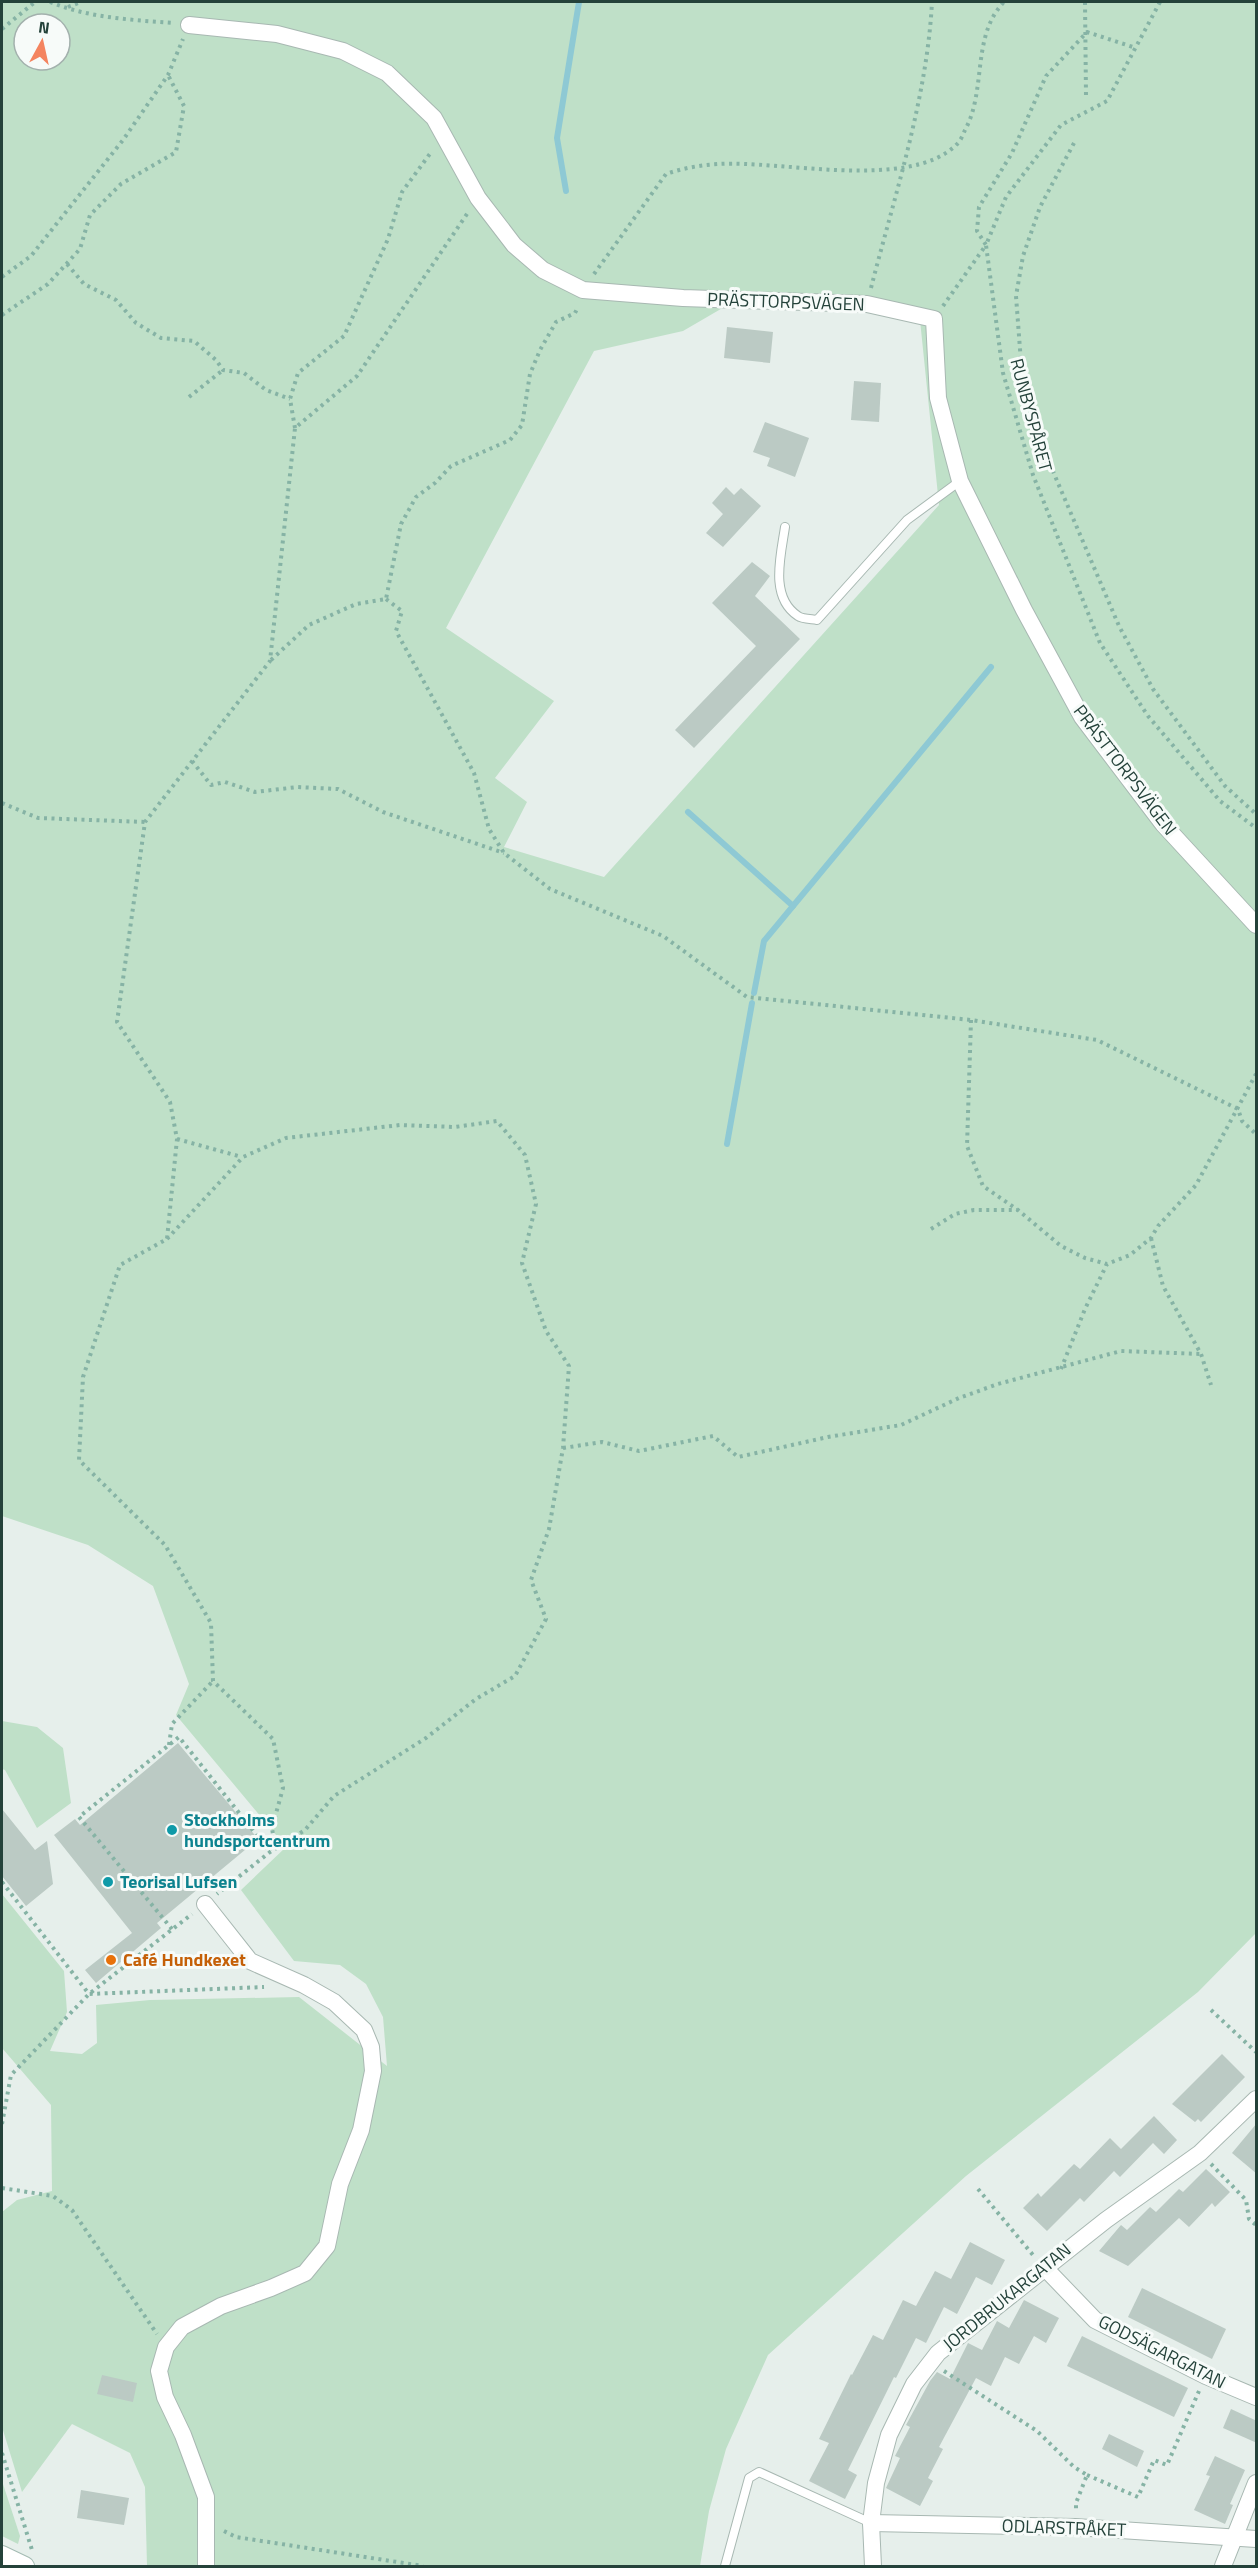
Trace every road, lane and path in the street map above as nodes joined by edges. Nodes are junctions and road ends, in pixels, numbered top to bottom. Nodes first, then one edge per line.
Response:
1 (35, 2) edge
2 (50, 2) edge
3 (81, 2) edge
4 (932, 2) edge
5 (1004, 2) edge
6 (1085, 2) edge
7 (1160, 2) edge
8 (66, 8) junction
9 (189, 25) junction
10 (2, 29) edge
11 (1087, 32) junction
12 (1136, 48) junction
13 (168, 75) junction
14 (1086, 96) dead end
15 (443, 135) junction
16 (1074, 143) dead end
17 (902, 168) junction
18 (478, 198) junction
19 (986, 245) junction
20 (67, 264) junction
21 (2, 276) edge
22 (583, 290) junction
23 (867, 304) junction
24 (2, 315) edge
25 (934, 319) junction
26 (223, 370) junction
27 (189, 397) dead end
28 (290, 399) junction
29 (295, 429) junction
30 (960, 481) junction
31 (785, 527) dead end
32 (386, 599) junction
33 (270, 661) junction
34 (192, 761) junction
35 (2, 803) edge
36 (1257, 814) edge
37 (145, 822) junction
38 (1257, 828) edge
39 (504, 853) junction
40 (1257, 925) edge
41 (971, 1020) junction
42 (1257, 1074) edge
43 (1238, 1109) junction
44 (1257, 1134) edge
45 (177, 1139) junction
46 (243, 1157) junction
47 (1018, 1210) junction
48 (931, 1229) dead end
49 (1152, 1238) junction
50 (167, 1239) junction
51 (1107, 1264) junction
52 (1201, 1354) junction
53 (1061, 1369) junction
54 (1211, 1385) dead end
55 (563, 1448) junction
56 (213, 1682) junction
57 (169, 1745) junction
58 (275, 1848) junction
59 (270, 1852) junction
60 (2, 1881) edge
61 (205, 1904) junction
62 (172, 1929) junction
63 (268, 1987) dead end
64 (89, 1994) junction
65 (1211, 2010) dead end
66 (1257, 2052) edge
67 (1254, 2105) edge
68 (2, 2124) edge
69 (1200, 2153) junction
70 (2, 2188) edge
71 (978, 2188) dead end
72 (1257, 2225) edge
73 (1044, 2267) junction
74 (166, 2347) junction
75 (931, 2362) junction
76 (1206, 2376) junction
77 (1257, 2397) edge
78 (2, 2453) edge
79 (1087, 2475) junction
80 (1257, 2483) edge
81 (871, 2523) junction
82 (208, 2525) junction
83 (1075, 2527) junction
84 (1233, 2536) junction
85 (1257, 2539) edge
86 (2, 2555) edge
87 (30, 2563) edge
88 (206, 2566) edge
89 (423, 2566) edge
90 (726, 2566) edge
91 (873, 2566) edge
92 (1223, 2566) edge

1 - 10 path
2 - 8 path
3 - 8 path
4 - 17 path
5 - 17 path
6 - 11 path
7 - 12 path
8 - 9 path
9 - 13 path
9 - 15 street, PRÄSTTORPSVÄGEN
11 - 12 path
11 - 14 path
11 - 19 path, RUNBYSPÅRET
12 - 19 path
13 - 20 path
13 - 21 path
15 - 18 street, PRÄSTTORPSVÄGEN
15 - 28 path
16 - 36 path, RUNBYSPÅRET
17 - 22 path
17 - 23 path
18 - 22 street, PRÄSTTORPSVÄGEN
18 - 29 path
19 - 25 path
19 - 38 path, RUNBYSPÅRET
20 - 24 path
20 - 26 path
22 - 23 street, PRÄSTTORPSVÄGEN
22 - 32 path
23 - 25 street, PRÄSTTORPSVÄGEN
25 - 30 street, PRÄSTTORPSVÄGEN
26 - 27 path
26 - 28 path
28 - 29 path
29 - 33 path
30 - 31 lane
30 - 40 street, PRÄSTTORPSVÄGEN
32 - 33 path
32 - 39 path
33 - 34 path
34 - 37 path
34 - 39 path
35 - 37 path
37 - 45 path
39 - 41 path
41 - 43 path
41 - 47 path
42 - 43 path
43 - 44 path
43 - 49 path
45 - 46 path
45 - 50 path
46 - 50 path
46 - 55 path
47 - 48 path
47 - 51 path
49 - 51 path
49 - 52 path
50 - 56 path
51 - 53 path
52 - 53 path
52 - 54 path
53 - 55 path
55 - 58 path
56 - 57 path
56 - 58 path
57 - 59 path
57 - 62 path
58 - 59 path
59 - 61 path
60 - 64 path
61 - 62 path
61 - 74 street
62 - 64 path
63 - 64 path
64 - 68 path
65 - 66 path
67 - 69 street, JORDBRUKARGATAN
69 - 72 path
69 - 73 street, JORDBRUKARGATAN
70 - 74 path
71 - 73 path
73 - 75 street, JORDBRUKARGATAN
73 - 76 street, GODSÄGARGATAN
74 - 82 street
75 - 79 path
75 - 81 street, JORDBRUKARGATAN
76 - 77 street, GODSÄGARGATAN
76 - 79 path
78 - 87 path
79 - 83 path
80 - 84 street
81 - 83 street, ODLARSTRÅKET
81 - 90 lane
81 - 91 street, JORDBRUKARGATAN
82 - 88 street
82 - 89 path
83 - 84 street, ODLARSTRÅKET
84 - 85 street, ODLARSTRÅKET
84 - 92 street
86 - 87 street

